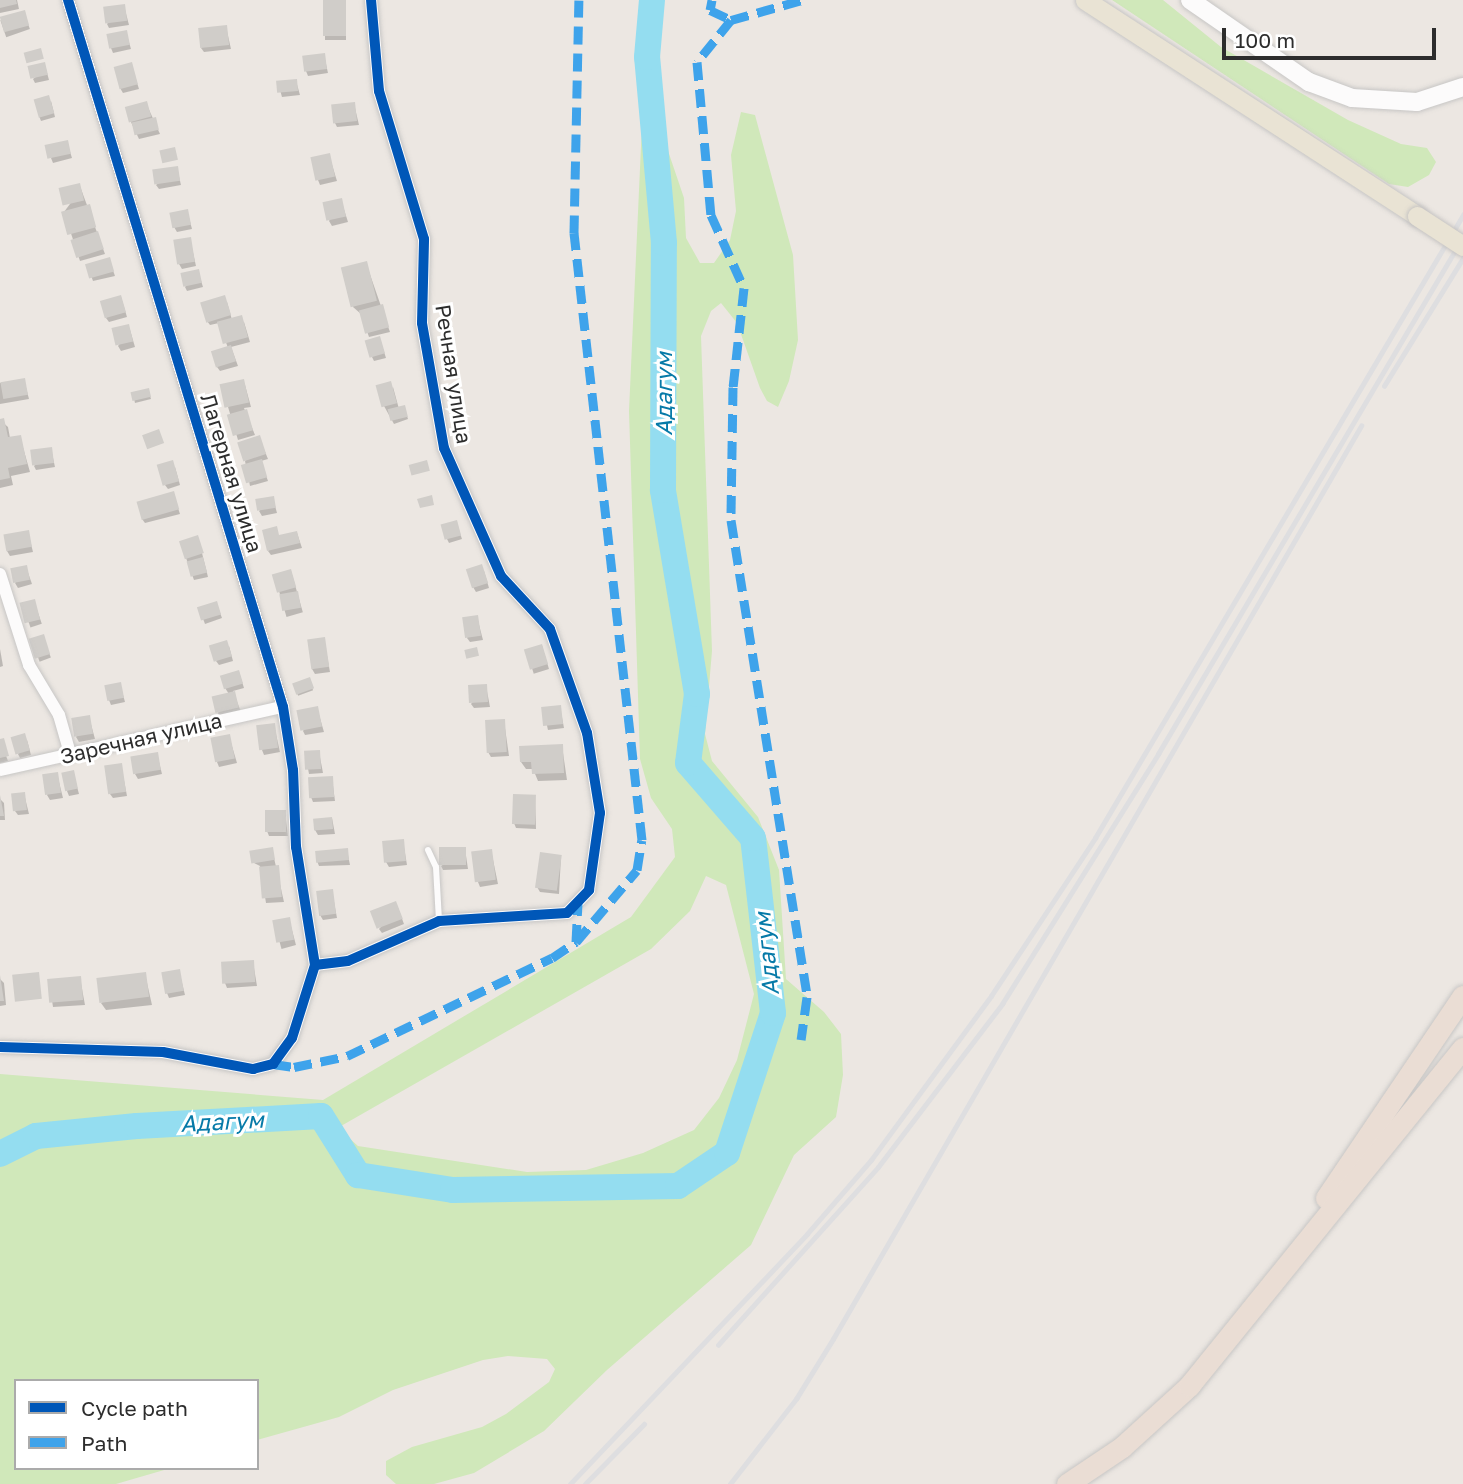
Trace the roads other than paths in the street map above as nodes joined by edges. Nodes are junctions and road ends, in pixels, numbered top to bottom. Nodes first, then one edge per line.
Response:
1 (68, 0) edge
2 (372, 0) edge
3 (1085, 0) edge
4 (1190, 0) edge
5 (1463, 87) edge
6 (1463, 246) edge
7 (0, 574) edge
8 (283, 706) junction
9 (70, 753) junction
10 (0, 770) edge
11 (428, 850) dead end
12 (439, 921) junction
13 (315, 965) junction
14 (1463, 996) edge
15 (0, 1047) edge
16 (1463, 1048) edge
17 (1252, 1307) junction
18 (1067, 1484) edge

1 - 8 street, Лагерная улица
2 - 12 street, Речная улица
3 - 6 main road, bridge
4 - 5 main road
7 - 9 street
8 - 9 street, Заречная улица
8 - 13 street, Лагерная улица
9 - 10 street, Заречная улица
11 - 12 lane
12 - 13 street, Речная улица
13 - 15 street
14 - 17 highway
16 - 17 highway
17 - 18 highway

